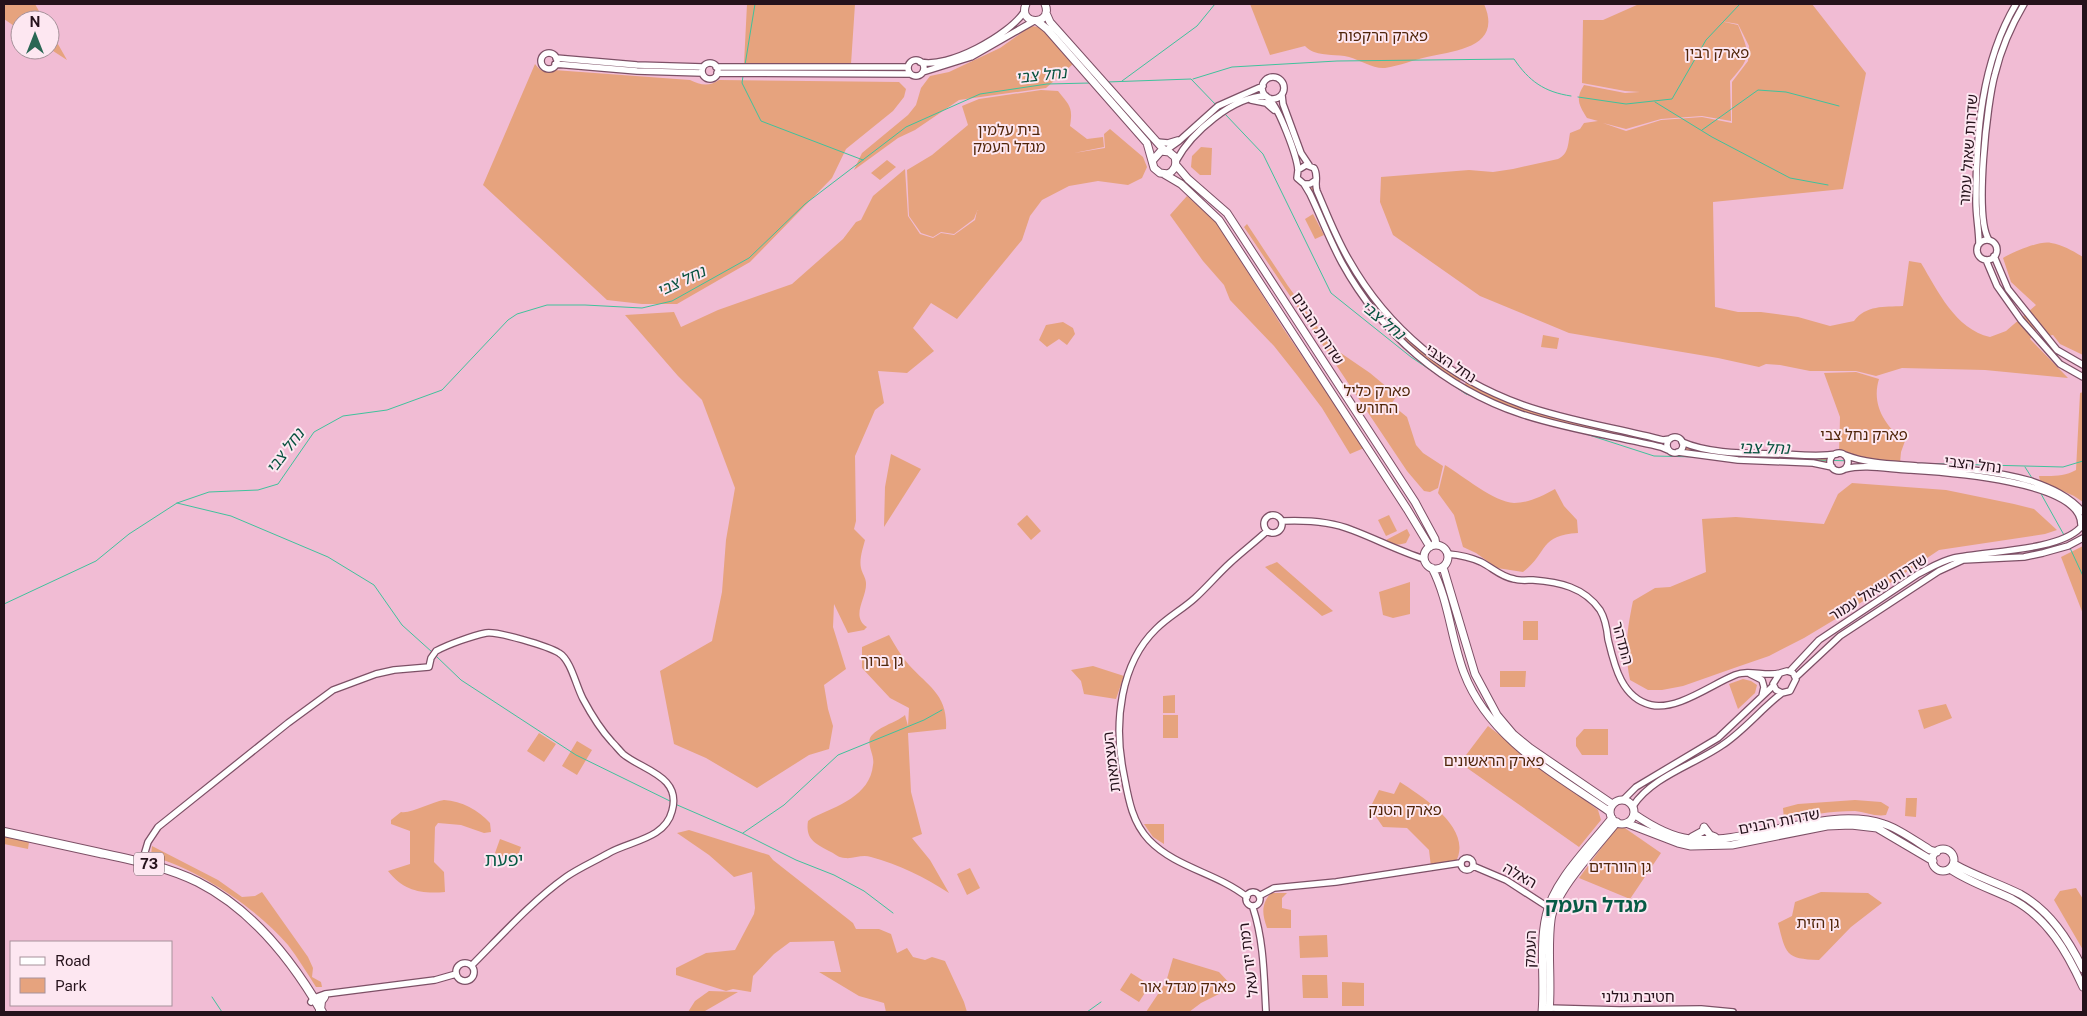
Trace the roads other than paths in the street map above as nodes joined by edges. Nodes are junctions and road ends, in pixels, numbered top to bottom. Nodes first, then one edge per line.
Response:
1 (1045, 4) edge
2 (2016, 4) edge
3 (2024, 4) edge
4 (1025, 6) edge
5 (1046, 13) junction
6 (1035, 21) junction
7 (556, 61) dead end
8 (920, 62) junction
9 (908, 67) junction
10 (702, 70) junction
11 (717, 70) junction
12 (923, 72) junction
13 (910, 74) junction
14 (1262, 86) junction
15 (1282, 95) junction
16 (1267, 97) junction
17 (1242, 102) junction
18 (1279, 116) junction
19 (1182, 138) junction
20 (1157, 142) junction
21 (1165, 151) junction
22 (1153, 160) junction
23 (1176, 163) junction
24 (1309, 165) junction
25 (1298, 170) junction
26 (1164, 174) junction
27 (1316, 180) junction
28 (1304, 184) junction
29 (1989, 240) junction
30 (1979, 244) junction
31 (1994, 256) junction
32 (1986, 260) junction
33 (2083, 365) edge
34 (2083, 377) edge
35 (1670, 439) junction
36 (1682, 442) junction
37 (1668, 450) junction
38 (1678, 452) junction
39 (1837, 454) junction
40 (1845, 455) junction
41 (1832, 468) junction
42 (1844, 470) junction
43 (2083, 512) edge
44 (1282, 521) junction
45 (2082, 525) edge
46 (1267, 531) junction
47 (2083, 537) edge
48 (1433, 546) junction
49 (1448, 554) junction
50 (1424, 559) junction
51 (1443, 566) junction
52 (1432, 568) junction
53 (1790, 671) junction
54 (1743, 673) junction
55 (1780, 673) junction
56 (1796, 677) junction
57 (1758, 678) junction
58 (1773, 685) junction
59 (1782, 693) junction
60 (1761, 699) junction
61 (1624, 800) junction
62 (1612, 804) junction
63 (1634, 810) junction
64 (1613, 818) junction
65 (1626, 823) junction
66 (4, 832) edge
67 (1936, 852) junction
68 (1933, 861) junction
69 (142, 862) junction
70 (1952, 866) junction
71 (1259, 896) junction
72 (1247, 897) junction
73 (1254, 906) junction
74 (1551, 908) junction
75 (472, 965) junction
76 (2083, 969) edge
77 (456, 974) junction
78 (2083, 987) edge
79 (316, 998) junction
80 (1546, 1010) edge
81 (320, 1011) edge
82 (1266, 1012) edge
83 (1733, 1012) edge

1 - 5 main road
2 - 30 street, שדרות שאול עמור
3 - 29 street, שדרות שאול עמור
4 - 6 main road
4 - 8 street
5 - 6 main road
5 - 20 main road
6 - 12 street
6 - 22 main road
7 - 10 street
8 - 9 street
8 - 12 street
9 - 11 street
9 - 13 street
10 - 11 street
10 - 11 street
11 - 13 street
12 - 13 street
14 - 15 street
14 - 16 street
14 - 19 street
15 - 16 street
15 - 24 street
16 - 17 street
16 - 18 street
17 - 18 street
17 - 23 street
18 - 25 street
19 - 20 street
19 - 21 street
20 - 21 main road
21 - 22 main road
21 - 23 main road
22 - 26 main road
23 - 26 main road
23 - 48 main road, שדרות הבנים
24 - 25 street
24 - 27 street
25 - 28 street
26 - 48 main road, שדרות הבנים
27 - 28 street
27 - 35 street, נחל הצבי
28 - 37 street, נחל הצבי
29 - 30 street
29 - 31 street
30 - 32 street
31 - 32 street
31 - 33 street
32 - 34 street
35 - 36 street
35 - 37 street
36 - 38 street
36 - 39 street
37 - 38 street
38 - 41 street
39 - 40 street
39 - 41 street
40 - 42 street
40 - 43 street, נחל הצבי
41 - 42 street
42 - 45 street, נחל הצבי
44 - 46 street
44 - 46 street
44 - 50 street
45 - 47 street, נחל הצבי
45 - 53 street, שדרות שאול עמור
46 - 72 street, העצמאות
47 - 56 street, שדרות שאול עמור
48 - 49 main road
48 - 50 main road
49 - 51 main road
49 - 54 street, התדהר
50 - 52 main road
51 - 52 main road
51 - 62 main road
52 - 64 main road
53 - 55 street
53 - 56 street
54 - 55 street, התדהר
54 - 57 street
55 - 58 street
56 - 59 street
57 - 58 street
57 - 60 street
58 - 59 street
58 - 60 street
59 - 63 street
60 - 61 street
61 - 62 main road
61 - 63 main road
62 - 64 main road
63 - 65 main road
63 - 67 main road, שדרות הבנים
64 - 65 main road
64 - 74 main road, העמק
65 - 68 main road, שדרות הבנים
66 - 69 highway, 73
67 - 68 main road
67 - 70 main road
68 - 70 main road
69 - 75 street
69 - 79 highway, 73
70 - 76 main road
70 - 78 main road
71 - 72 street
71 - 73 street
71 - 74 street, האלה
72 - 73 street
73 - 82 street, רמת יזרעאל
74 - 80 main road, העמק
75 - 77 street
75 - 77 street
77 - 79 street
79 - 81 highway, 73
79 - 81 highway
80 - 83 street, חטיבת גולני

